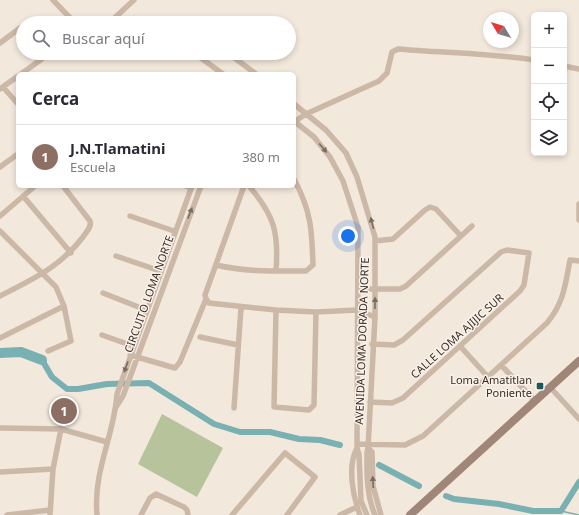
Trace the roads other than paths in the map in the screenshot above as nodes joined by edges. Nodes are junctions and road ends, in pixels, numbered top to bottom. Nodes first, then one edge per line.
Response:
1 (134, 0) edge
2 (56, 1) edge
3 (69, 16) edge
4 (117, 16) edge
5 (16, 31) edge
6 (0, 43) edge
7 (40, 60) edge
8 (204, 60) edge
9 (237, 60) edge
10 (531, 60) edge
11 (567, 67) edge
12 (579, 69) edge
13 (24, 72) edge
14 (220, 72) edge
15 (253, 72) edge
16 (16, 78) edge
17 (2, 88) edge
18 (16, 102) edge
19 (296, 106) edge
20 (306, 114) junction
21 (296, 120) edge
22 (296, 123) edge
23 (16, 156) edge
24 (0, 168) edge
25 (296, 183) edge
26 (33, 188) edge
27 (64, 188) edge
28 (190, 188) edge
29 (200, 188) edge
30 (243, 188) edge
31 (251, 188) edge
32 (23, 196) junction
33 (579, 204) edge
34 (0, 216) edge
35 (130, 216) dead end
36 (578, 219) edge
37 (472, 226) dead end
38 (175, 228) junction
39 (184, 228) junction
40 (0, 231) edge
41 (461, 236) junction
42 (375, 241) junction
43 (71, 253) junction
44 (116, 256) dead end
45 (579, 261) edge
46 (216, 265) junction
47 (276, 271) junction
48 (160, 272) junction
49 (42, 274) junction
50 (358, 289) junction
51 (375, 289) junction
52 (103, 293) dead end
53 (0, 296) edge
54 (206, 299) junction
55 (64, 306) junction
56 (241, 308) junction
57 (146, 310) junction
58 (276, 310) junction
59 (357, 310) junction
60 (316, 312) junction
61 (375, 317) junction
62 (102, 335) dead end
63 (200, 337) dead end
64 (0, 338) edge
65 (372, 344) junction
66 (238, 345) junction
67 (133, 346) junction
68 (460, 346) junction
69 (48, 351) dead end
70 (130, 355) junction
71 (137, 357) junction
72 (579, 361) edge
73 (501, 365) junction
74 (488, 377) junction
75 (550, 387) junction
76 (535, 401) junction
77 (370, 402) junction
78 (116, 408) junction
79 (234, 408) dead end
80 (579, 419) edge
81 (0, 428) edge
82 (61, 429) junction
83 (107, 442) junction
84 (357, 446) junction
85 (368, 447) junction
86 (53, 469) junction
87 (0, 472) edge
88 (357, 507) junction
89 (187, 512) edge
90 (50, 513) edge
91 (7, 515) edge
92 (96, 515) edge
93 (141, 515) edge
94 (232, 515) edge
95 (287, 515) edge
96 (340, 515) edge
97 (360, 515) edge
98 (367, 515) edge
99 (375, 515) edge
100 (381, 515) edge
101 (410, 515) edge

1 - 4 street
2 - 3 street
5 - 6 street
7 - 13 street
8 - 14 street
9 - 15 street
10 - 20 street
11 - 12 street
16 - 17 street
17 - 18 street
19 - 20 street
20 - 21 street
42 -> 20 street, AVENIDA LOMA DORADA NORTE
22 -> 50 street, AVENIDA LOMA DORADA NORTE
23 - 24 street
25 - 47 street
26 - 32 street
27 - 43 street
28 - 38 street, CIRCUITO LOMA NORTE
39 -> 29 street, CIRCUITO LOMA NORTE
30 - 46 street
31 - 47 street
32 - 34 street
32 - 43 street
33 - 36 street
35 - 38 street
37 - 41 street
38 - 39 street
38 - 48 street, CIRCUITO LOMA NORTE
39 - 71 street, CIRCUITO LOMA NORTE
40 - 49 street
41 - 42 street
41 - 51 street
42 - 51 street, AVENIDA LOMA DORADA NORTE
43 - 49 street
44 - 48 street
45 - 73 street
46 - 47 street
46 - 54 street
48 - 57 street, CIRCUITO LOMA NORTE
49 - 53 street
49 - 55 street
50 - 51 street
50 - 59 street, AVENIDA LOMA DORADA NORTE
61 -> 51 street, AVENIDA LOMA DORADA NORTE
52 - 57 street
54 - 56 street
54 - 71 street
55 - 64 street
55 - 69 street
56 - 58 street
56 - 66 street
57 - 67 street, CIRCUITO LOMA NORTE
58 - 60 street
58 - 60 street
59 - 60 street
59 - 61 street
59 - 84 street, AVENIDA LOMA DORADA NORTE
61 - 65 street, AVENIDA LOMA DORADA NORTE
62 - 67 street
63 - 66 street
65 - 68 street, CALLE LOMA AJIJIC SUR
65 - 77 street, AVENIDA LOMA DORADA NORTE
66 - 79 street
67 - 70 street, CIRCUITO LOMA NORTE
68 - 74 street
68 - 77 street, CALLE LOMA AJIJIC SUR
70 - 71 street
70 -> 78 street, CIRCUITO LOMA NORTE
71 - 78 street, CIRCUITO LOMA NORTE
72 - 75 street
73 - 74 street
73 - 76 street
74 - 85 street
75 - 76 street
75 - 80 street
76 - 101 street
77 - 85 street, AVENIDA LOMA DORADA NORTE
78 - 83 street, CIRCUITO LOMA NORTE
81 - 82 street
82 - 83 street
82 - 86 street
83 - 92 street, CIRCUITO LOMA NORTE
84 - 85 street
84 - 88 street, AVENIDA LOMA DORADA NORTE
84 - 98 street, AVENIDA LOMA DORADA NORTE
85 - 99 street, AVENIDA LOMA DORADA NORTE
100 -> 85 street, AVENIDA LOMA DORADA NORTE
86 - 87 street
86 - 90 street
88 - 96 street
88 - 97 street, AVENIDA LOMA DORADA NORTE
89 - 93 street
90 - 91 street
94 - 95 street

